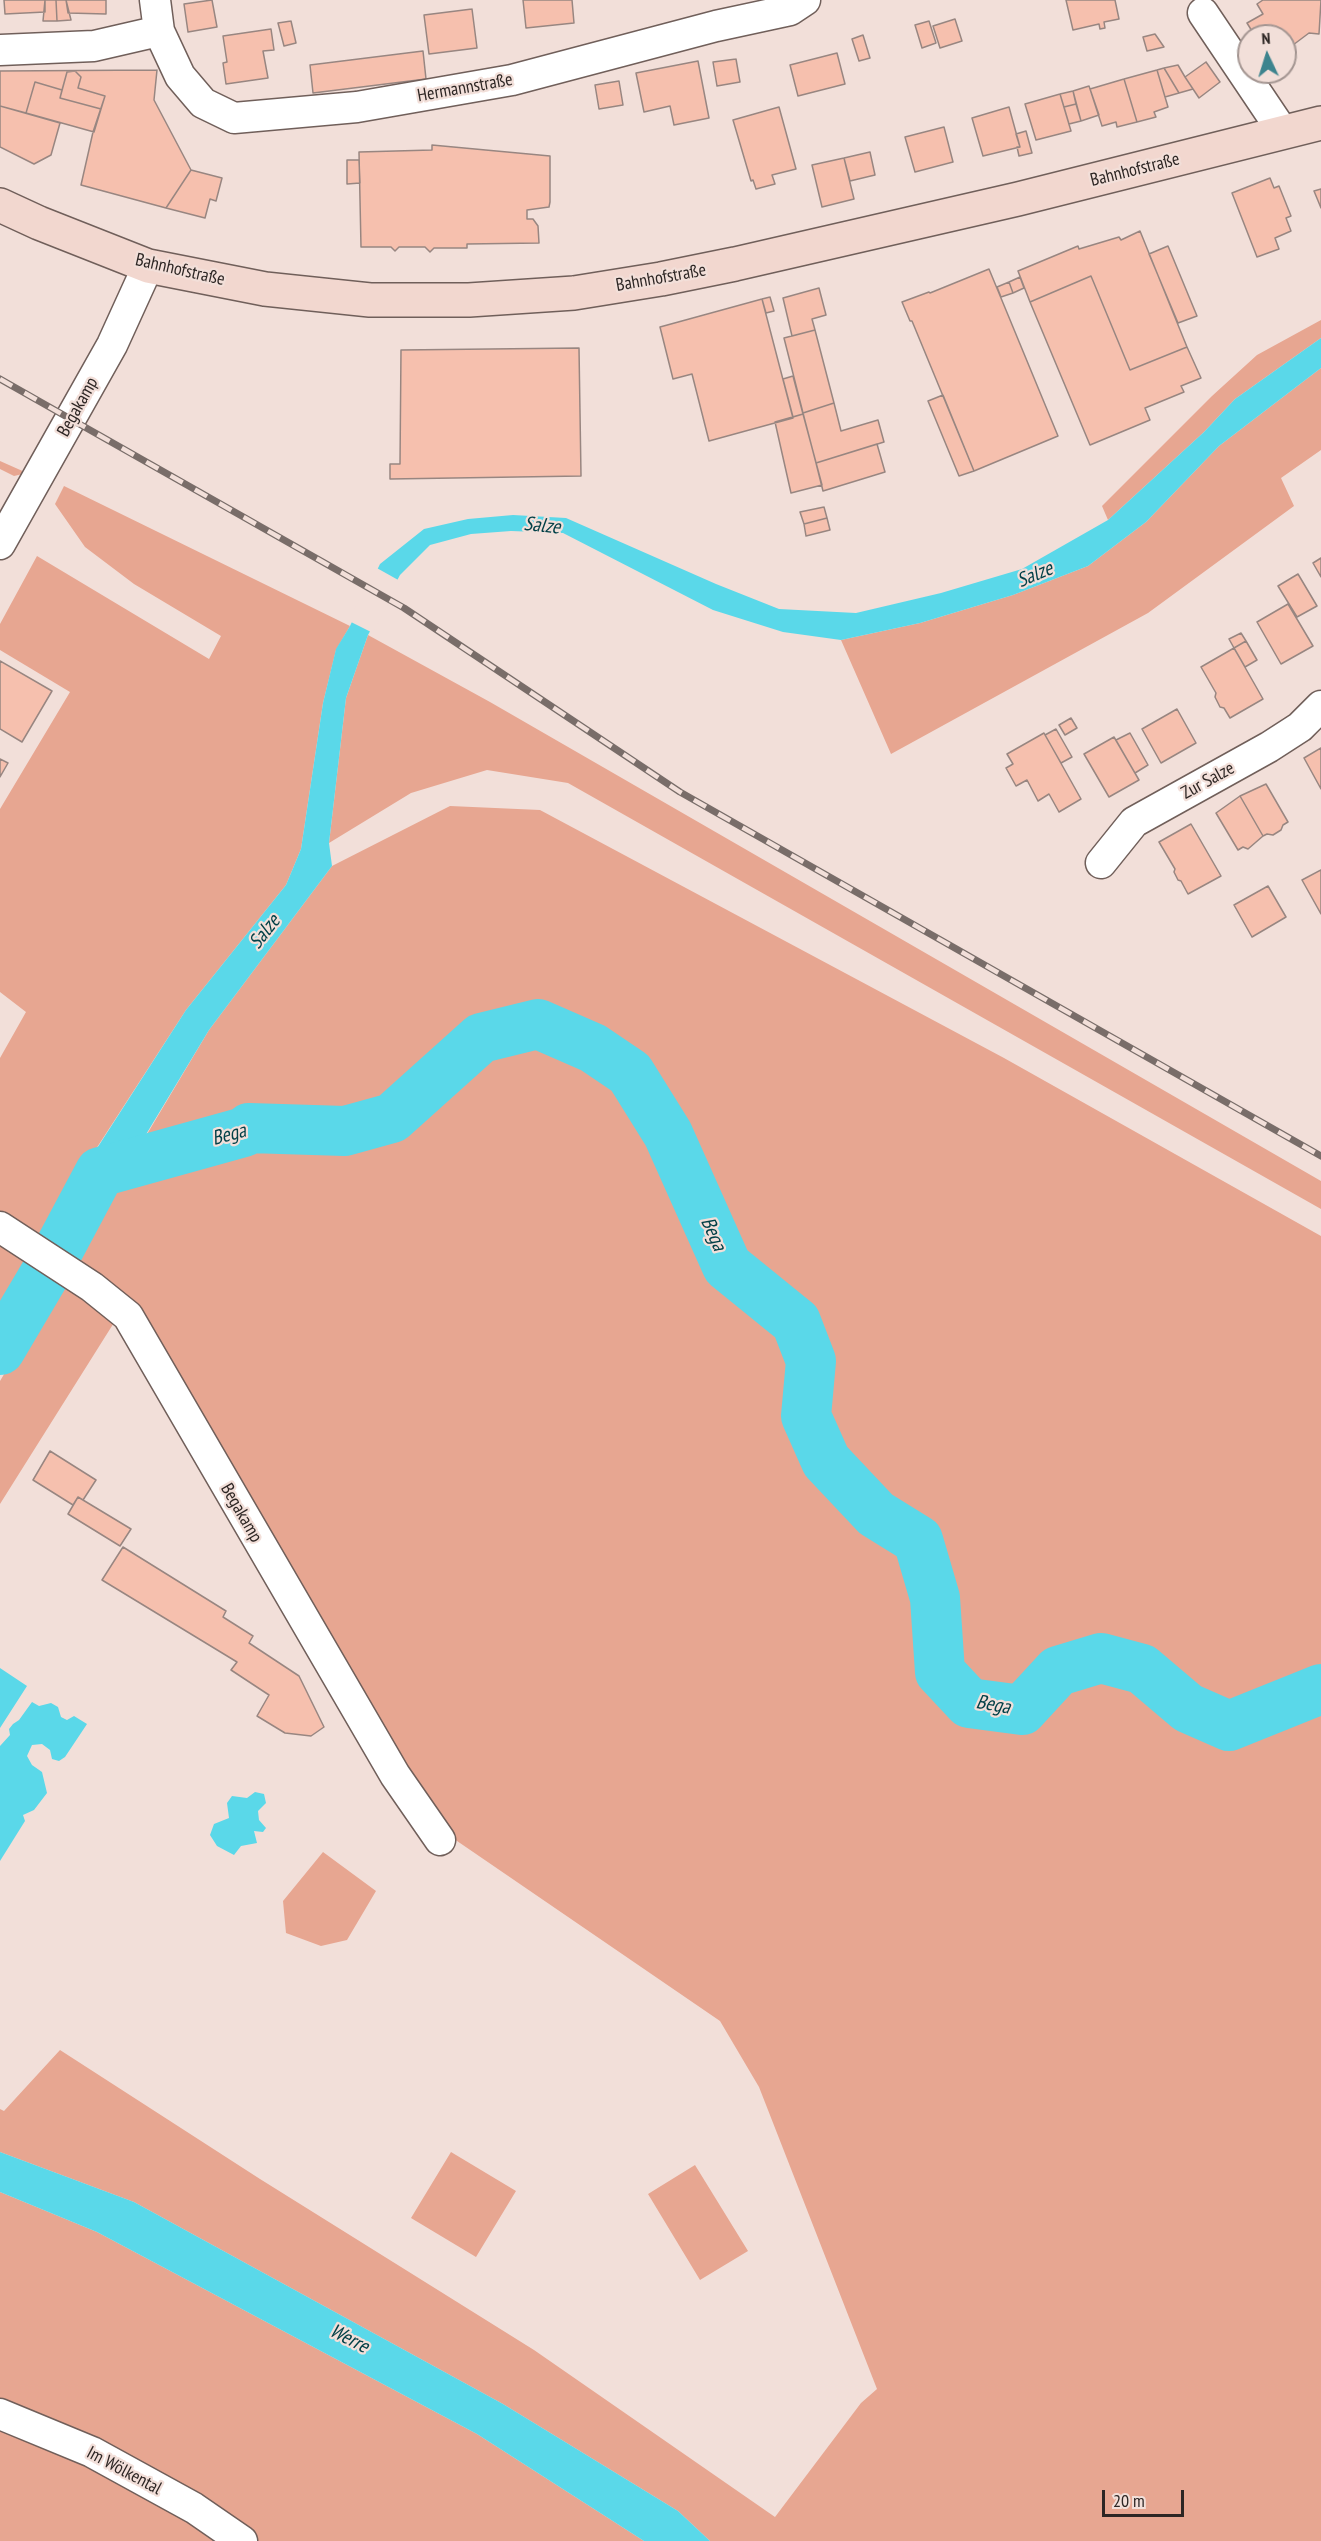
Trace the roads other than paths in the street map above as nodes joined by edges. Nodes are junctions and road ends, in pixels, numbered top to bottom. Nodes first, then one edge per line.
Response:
1 (155, 0) edge
2 (805, 0) edge
3 (1203, 13) dead end
4 (159, 32) junction
5 (0, 50) edge
6 (1321, 123) edge
7 (1282, 132) junction
8 (0, 205) edge
9 (148, 266) junction
10 (0, 544) edge
11 (1321, 706) edge
12 (1101, 863) dead end
13 (7, 1232) edge
14 (440, 1840) dead end
15 (0, 2414) edge
16 (242, 2541) edge

1 - 4 street, Hermannstraße
2 - 4 street, Hermannstraße
3 - 7 street
4 - 5 street
6 - 7 main road, Bahnhofstraße
7 - 9 main road, Bahnhofstraße
8 - 9 main road, Bahnhofstraße
9 - 10 street, Begakamp
11 - 12 street, Zur Salze
13 - 14 street, Begakamp
15 - 16 street, Im Wölkental

